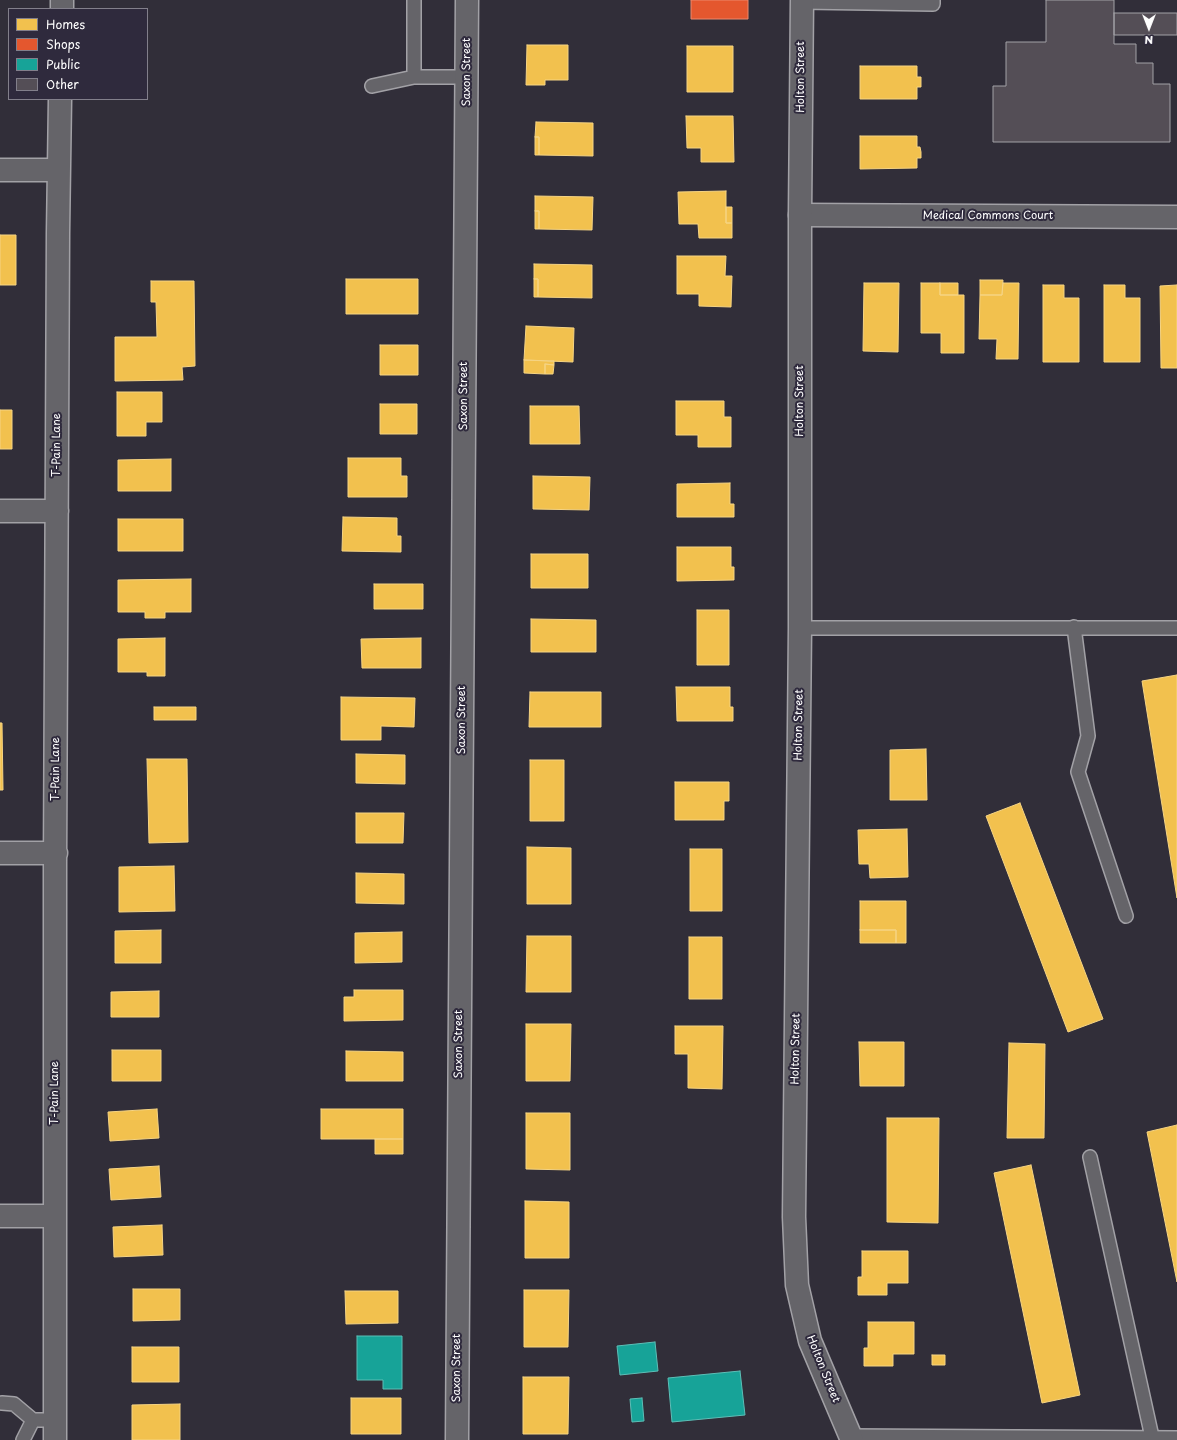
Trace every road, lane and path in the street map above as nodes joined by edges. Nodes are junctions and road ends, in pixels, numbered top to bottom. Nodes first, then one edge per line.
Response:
1 (414, 0) edge
2 (467, 0) edge
3 (933, 0) edge
4 (802, 1) edge
5 (414, 77) junction
6 (466, 77) junction
7 (372, 86) dead end
8 (60, 100) edge
9 (0, 170) edge
10 (58, 170) junction
11 (800, 215) junction
12 (1177, 217) edge
13 (0, 511) edge
14 (57, 511) junction
15 (800, 628) junction
16 (1074, 628) junction
17 (1177, 628) edge
18 (0, 853) edge
19 (56, 853) junction
20 (1126, 916) dead end
21 (1090, 1157) dead end
22 (0, 1216) edge
23 (54, 1216) junction
24 (2, 1403) dead end
25 (32, 1420) junction
26 (55, 1430) edge
27 (851, 1438) edge
28 (1152, 1438) junction
29 (1177, 1438) edge
30 (23, 1440) edge
31 (457, 1440) edge

1 - 5 lane
2 - 6 street, Saxon Street
3 - 4 lane
4 - 11 street, Holton Street
5 - 6 lane
5 - 7 lane
6 - 31 street, Saxon Street
8 - 10 street, T-Pain Lane
9 - 10 street
10 - 14 street, T-Pain Lane
11 - 12 street, Medical Commons Court
11 - 15 street, Holton Street
13 - 14 street
14 - 19 street, T-Pain Lane
15 - 16 lane
15 - 27 street, Holton Street
16 - 17 lane
16 - 20 lane
18 - 19 street
19 - 23 street, T-Pain Lane
21 - 28 lane
22 - 23 street
23 - 26 street, T-Pain Lane
24 - 25 lane
25 - 26 lane
25 - 30 lane
27 - 28 lane
28 - 29 lane

